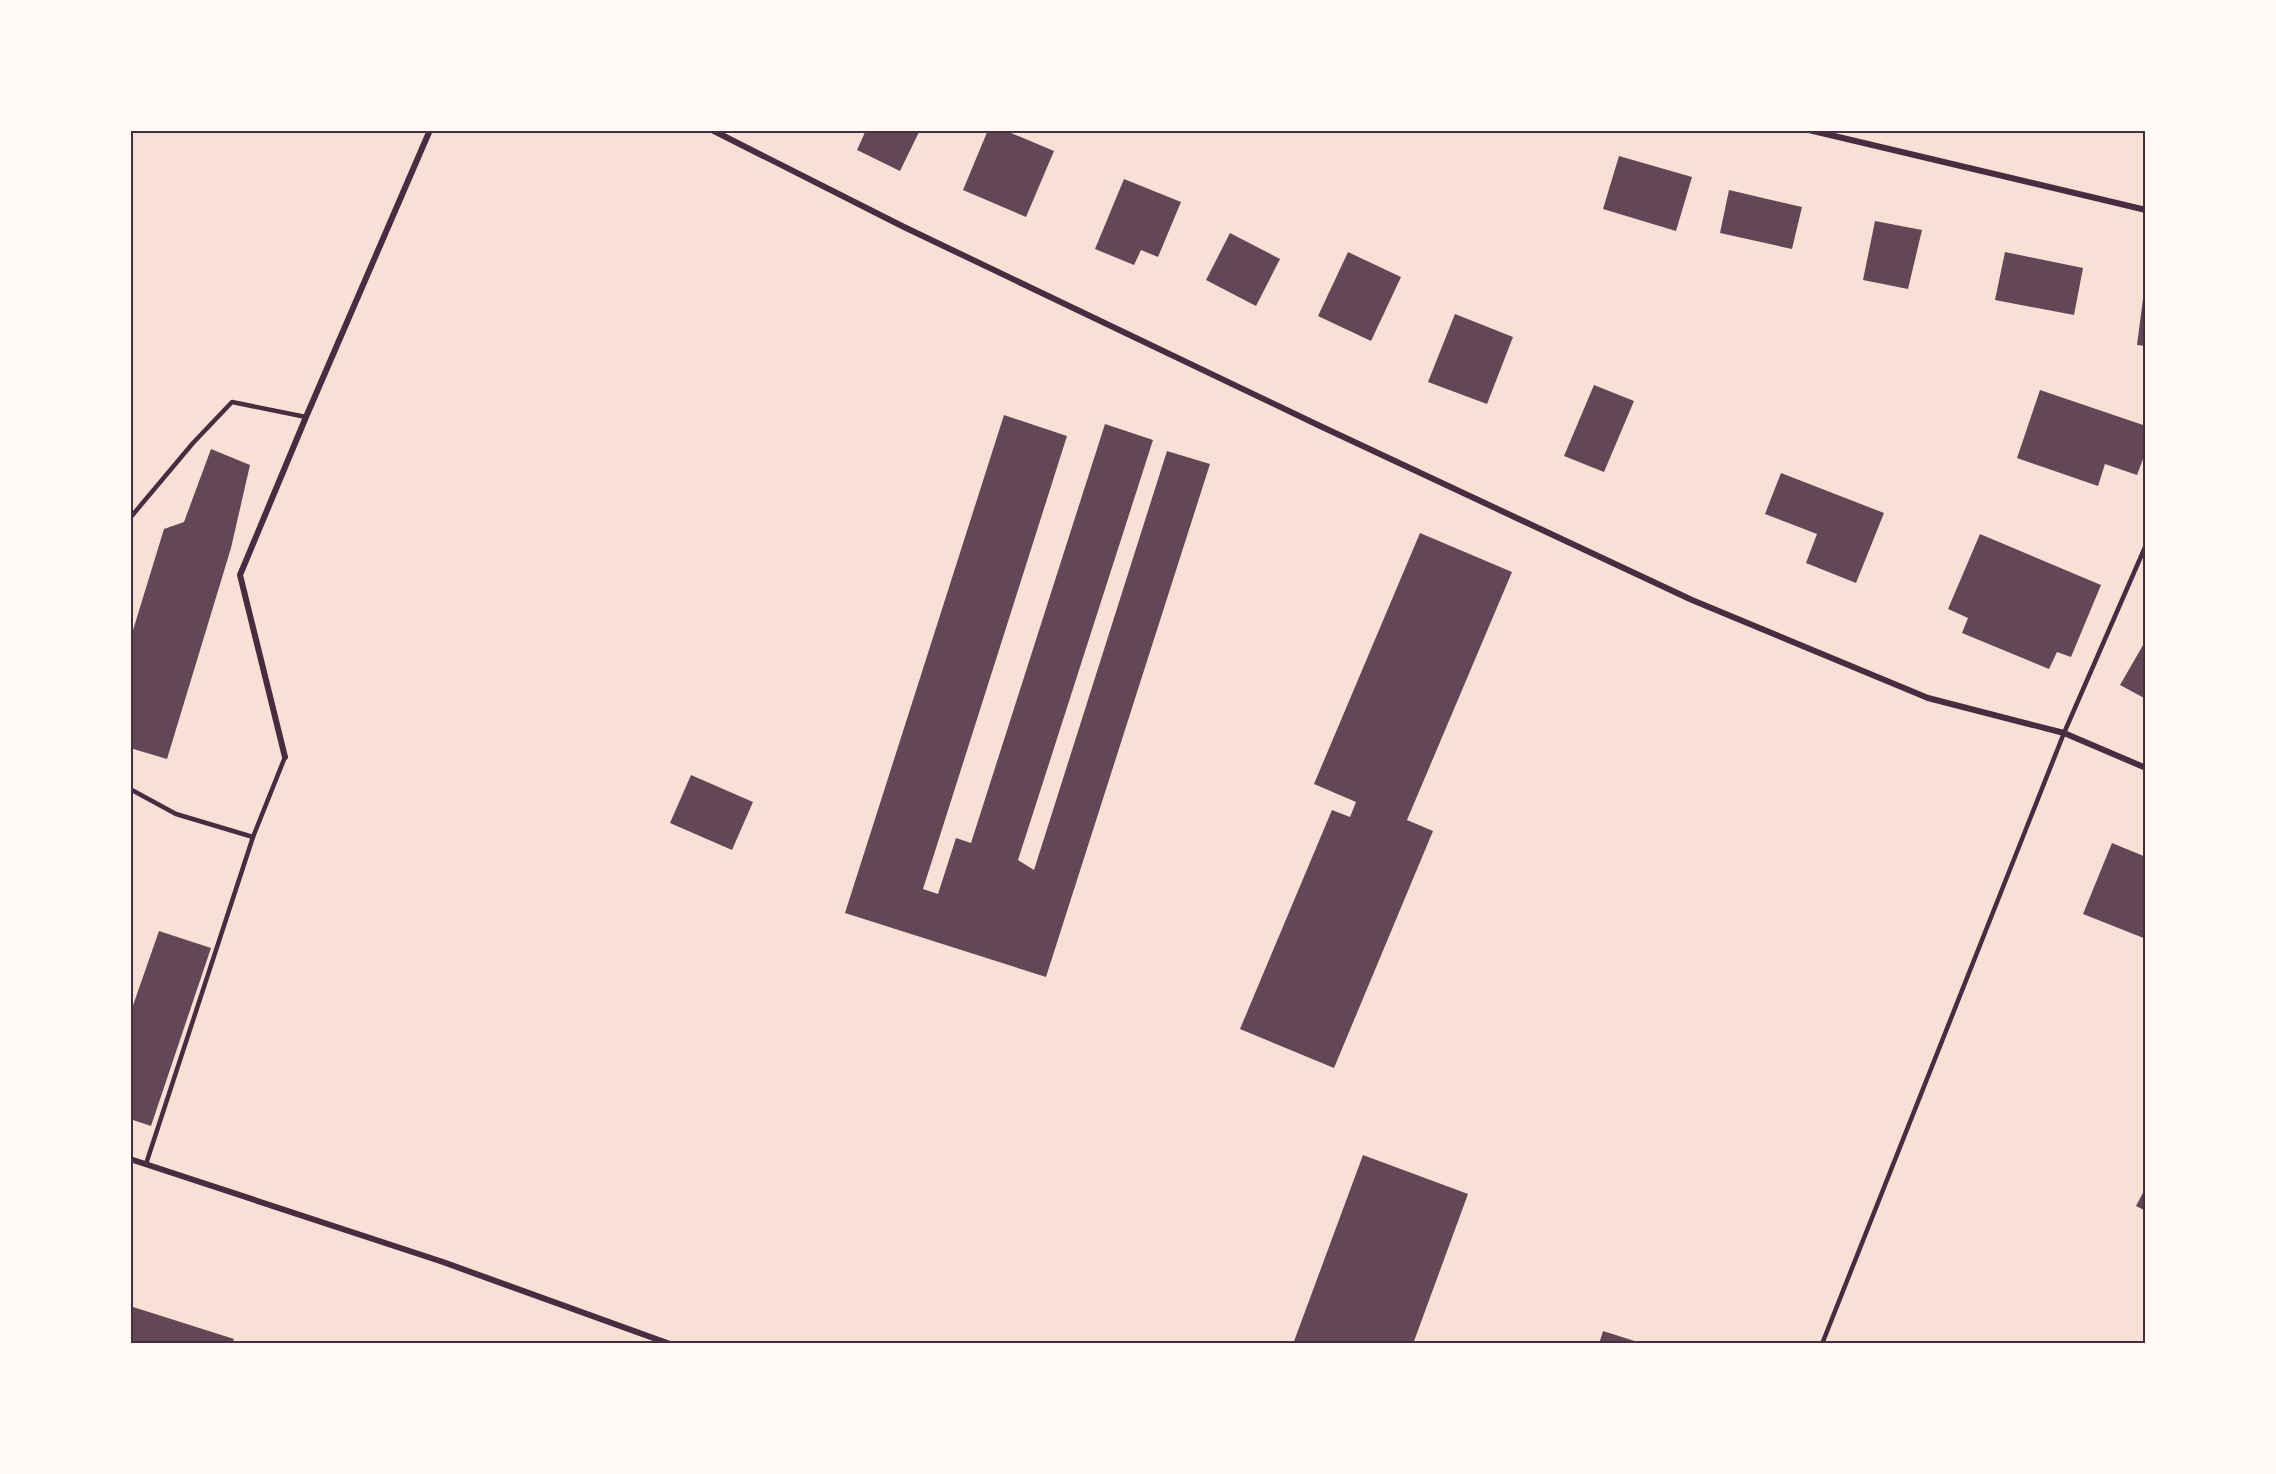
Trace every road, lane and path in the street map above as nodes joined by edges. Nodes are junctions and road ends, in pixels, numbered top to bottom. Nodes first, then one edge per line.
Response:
1 (430, 130) edge
2 (712, 130) edge
3 (1809, 130) edge
4 (2145, 210) edge
5 (306, 417) junction
6 (130, 518) edge
7 (2145, 545) edge
8 (2064, 733) junction
9 (285, 757) joint
10 (2145, 768) edge
11 (130, 789) edge
12 (252, 837) junction
13 (130, 1159) edge
14 (146, 1164) junction
15 (670, 1344) edge
16 (1822, 1344) edge

1 - 5 street
2 - 8 street
3 - 4 street
5 - 6 lane
5 - 9 street
7 - 8 lane
8 - 10 street
8 - 16 lane
9 - 12 lane
11 - 12 lane
12 - 14 lane
13 - 14 street
14 - 15 street

